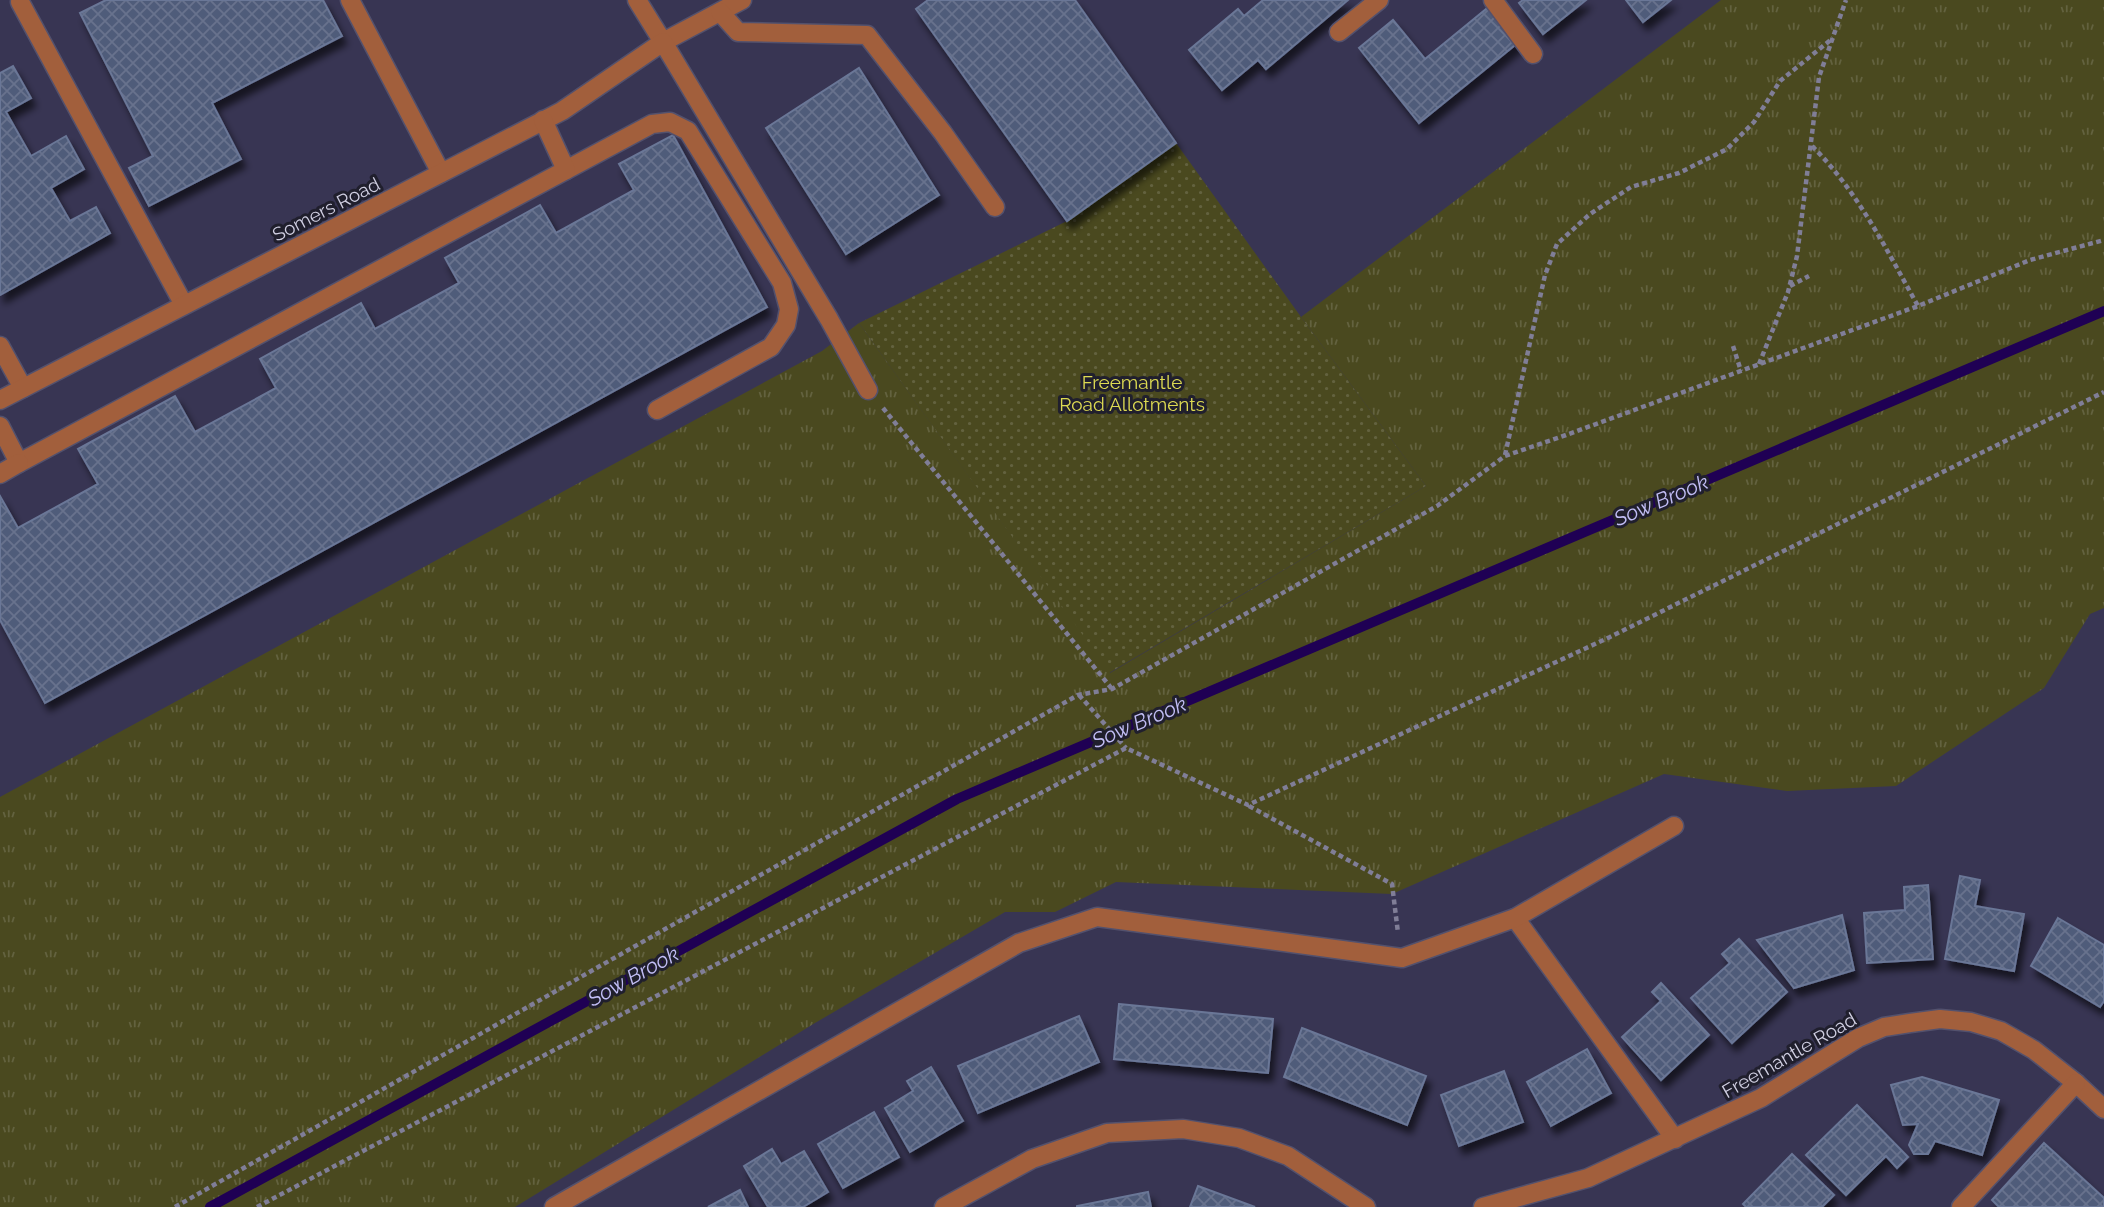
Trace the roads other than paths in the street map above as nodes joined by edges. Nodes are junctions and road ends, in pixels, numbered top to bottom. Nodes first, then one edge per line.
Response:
1 (350, 0) edge
2 (637, 0) edge
3 (742, 0) edge
4 (1379, 0) edge
5 (1493, 0) edge
6 (20, 2) dead end
7 (720, 12) junction
8 (1339, 32) dead end
9 (663, 42) junction
10 (1533, 54) dead end
11 (543, 120) junction
12 (566, 170) junction
13 (441, 173) junction
14 (995, 207) dead end
15 (184, 305) junction
16 (0, 346) edge
17 (23, 388) junction
18 (868, 390) road end
19 (0, 400) edge
20 (657, 410) dead end
21 (0, 426) edge
22 (19, 463) junction
23 (0, 474) edge
24 (1674, 826) dead end
25 (1515, 918) junction
26 (2076, 1083) junction
27 (2104, 1110) edge
28 (1675, 1139) junction
29 (554, 1207) edge
30 (944, 1207) edge
31 (1366, 1207) edge
32 (1483, 1207) edge
33 (1961, 1207) edge

1 - 13 street
2 - 9 street
3 - 7 street, Somers Road
4 - 8 street
5 - 10 street
6 - 15 street
7 - 9 street, Somers Road
7 - 14 street
9 - 11 street, Somers Road
9 - 18 street
11 - 12 street
11 - 13 street, Somers Road
12 - 20 street
12 - 22 street
13 - 15 street, Somers Road
15 - 17 street, Somers Road
16 - 17 street
17 - 19 street, Somers Road
21 - 22 street
22 - 23 street
24 - 25 street
25 - 28 street
25 - 29 street
26 - 27 street, Freemantle Road
26 - 28 street, Freemantle Road
26 - 33 street
28 - 32 street, Freemantle Road
30 - 31 street

